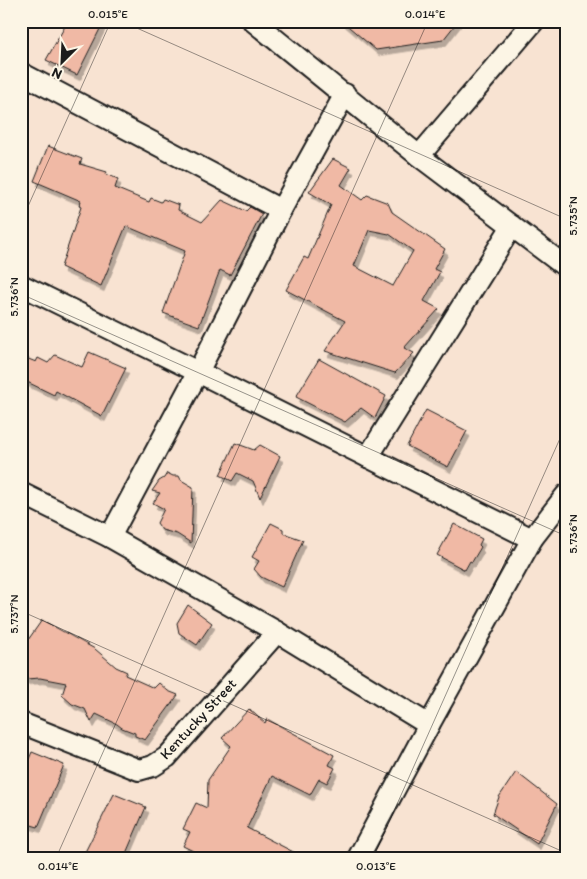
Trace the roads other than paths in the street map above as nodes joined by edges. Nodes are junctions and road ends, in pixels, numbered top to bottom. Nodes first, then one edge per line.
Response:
1 (253, 21) edge
2 (534, 21) edge
3 (21, 73) edge
4 (345, 94) junction
5 (419, 156) junction
6 (281, 210) junction
7 (512, 226) junction
8 (566, 268) edge
9 (21, 285) edge
10 (198, 372) junction
11 (368, 457) junction
12 (21, 493) edge
13 (566, 495) edge
14 (110, 536) junction
15 (532, 539) junction
16 (277, 632) junction
17 (21, 722) edge
18 (429, 725) junction
19 (358, 858) edge

1 - 4 street
2 - 5 street
3 - 6 street
4 - 5 street
4 - 6 street
5 - 7 street
6 - 10 street
7 - 8 street
7 - 11 street
9 - 10 street
10 - 11 street
10 - 14 street
11 - 15 street
12 - 14 street
13 - 15 street
14 - 16 street
15 - 18 street
16 - 17 street, Kentucky Street
16 - 18 street
18 - 19 street

